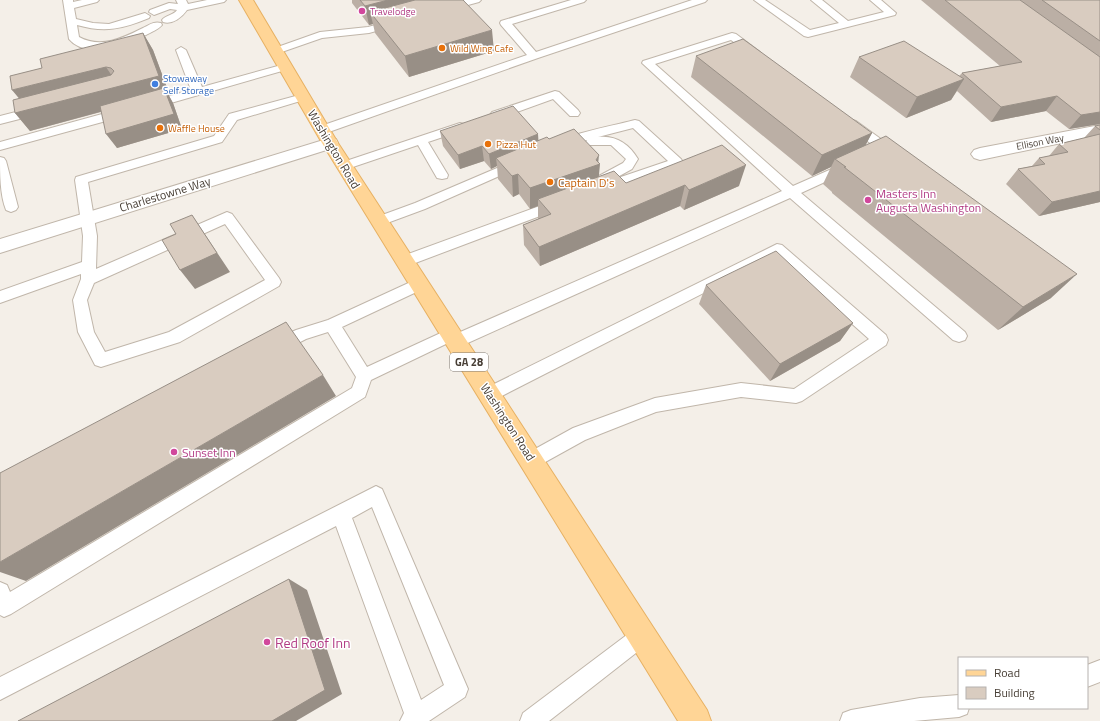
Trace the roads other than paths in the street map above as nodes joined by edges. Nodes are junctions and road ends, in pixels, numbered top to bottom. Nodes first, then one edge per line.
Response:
1 (94, 0) edge
2 (221, 0) edge
3 (246, 0) edge
4 (476, 0) edge
5 (581, 0) edge
6 (702, 0) edge
7 (758, 0) edge
8 (816, 0) edge
9 (875, 0) edge
10 (69, 3) edge
11 (183, 4) edge
12 (438, 11) edge
13 (407, 19) edge
14 (73, 21) junction
15 (846, 24) junction
16 (181, 50) dead end
17 (534, 56) junction
18 (280, 59) junction
19 (764, 60) edge
20 (198, 92) junction
21 (303, 97) junction
22 (52, 106) edge
23 (574, 113) dead end
24 (841, 116) edge
25 (488, 117) edge
26 (0, 120) edge
27 (473, 122) edge
28 (1100, 130) edge
29 (326, 136) junction
30 (421, 140) junction
31 (0, 146) edge
32 (886, 149) junction
33 (980, 154) dead end
34 (873, 155) edge
35 (899, 158) edge
36 (527, 160) edge
37 (0, 161) edge
38 (859, 161) edge
39 (344, 166) junction
40 (442, 175) dead end
41 (2, 177) edge
42 (591, 189) joint
43 (791, 192) junction
44 (570, 199) edge
45 (11, 208) dead end
46 (86, 218) junction
47 (379, 221) junction
48 (0, 246) edge
49 (405, 261) junction
50 (88, 273) junction
51 (420, 284) junction
52 (0, 297) edge
53 (332, 324) junction
54 (959, 336) dead end
55 (453, 338) junction
56 (266, 352) edge
57 (364, 376) junction
58 (490, 394) junction
59 (532, 460) junction
60 (341, 514) junction
61 (0, 592) edge
62 (643, 635) junction
63 (1100, 671) edge
64 (1088, 676) edge
65 (0, 689) edge
66 (958, 706) edge
67 (415, 719) edge
68 (531, 721) edge
69 (696, 721) edge
70 (851, 721) edge

1 - 10 lane
2 - 11 lane
3 - 18 main road, Washington Road / GA 28
4 - 12 lane
5 - 17 lane
6 - 17 lane
7 - 15 lane
8 - 15 lane
9 - 15 lane
10 - 14 lane
11 - 14 lane
11 - 14 lane
13 - 18 lane
16 - 20 lane
17 - 29 lane
18 - 20 lane
18 - 21 main road, Washington Road / GA 28
19 - 43 lane
20 - 31 lane
21 - 29 main road, Washington Road / GA 28
21 - 46 lane
22 - 26 lane
23 - 25 lane
24 - 32 lane
27 - 30 lane
28 - 33 street, Ellison Way
29 - 39 main road, Washington Road / GA 28
29 - 46 street, Charlestowne Way
30 - 39 lane
30 - 40 lane
32 - 34 lane
32 - 35 lane
36 - 47 lane
37 - 41 lane
38 - 43 lane
39 - 47 main road, Washington Road / GA 28
41 - 45 lane
42 - 42 lane
43 - 54 lane
43 - 55 lane
44 - 49 lane
46 - 48 street, Charlestowne Way
46 - 50 lane
47 - 49 main road, Washington Road / GA 28
49 - 51 main road, Washington Road / GA 28
50 - 50 lane
50 - 52 lane
51 - 53 lane
51 - 55 main road, Washington Road / GA 28
53 - 56 lane
53 - 57 lane
55 - 57 lane
55 - 58 main road, Washington Road / GA 28
57 - 61 lane
58 - 59 main road, Washington Road / GA 28
58 - 59 lane
59 - 62 main road, Washington Road / GA 28
60 - 65 lane
60 - 67 lane
60 - 67 lane
62 - 68 lane
62 - 69 main road, Washington Road / GA 28
63 - 64 lane
66 - 70 lane

